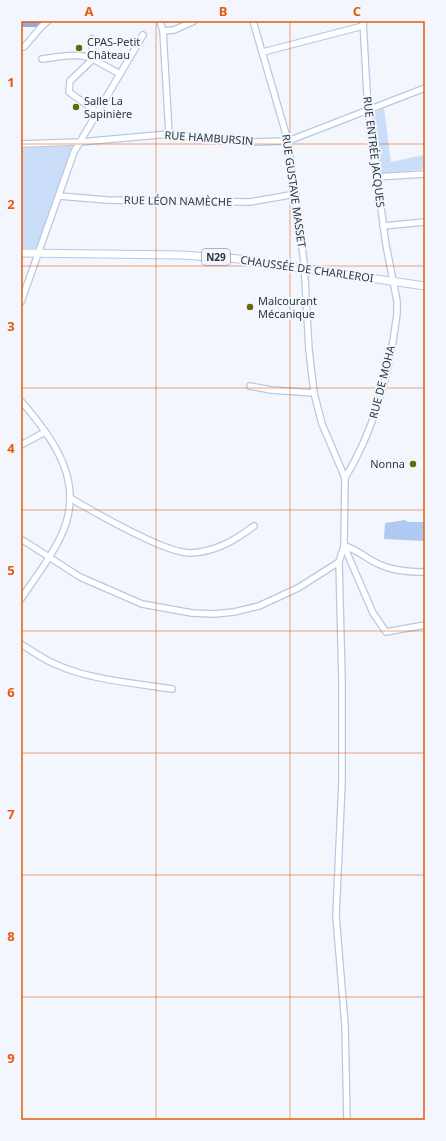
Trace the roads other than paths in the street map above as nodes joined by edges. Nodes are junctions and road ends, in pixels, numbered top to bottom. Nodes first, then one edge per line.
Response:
1 (48, 21) edge
2 (160, 21) edge
3 (194, 21) edge
4 (253, 21) edge
5 (363, 24) edge
6 (163, 31) junction
7 (143, 35) dead end
8 (92, 39) dead end
9 (21, 47) edge
10 (264, 52) junction
11 (42, 59) dead end
12 (93, 59) junction
13 (120, 74) junction
14 (425, 88) edge
15 (368, 111) junction
16 (97, 112) junction
17 (169, 134) junction
18 (288, 141) junction
19 (80, 142) junction
20 (21, 144) edge
21 (425, 174) edge
22 (376, 177) junction
23 (296, 194) junction
24 (59, 196) junction
25 (425, 222) edge
26 (383, 226) junction
27 (21, 253) edge
28 (38, 253) junction
29 (305, 270) junction
30 (393, 281) junction
31 (425, 286) edge
32 (21, 302) edge
33 (250, 386) dead end
34 (314, 393) junction
35 (21, 401) edge
36 (45, 432) junction
37 (21, 445) edge
38 (345, 478) junction
39 (70, 498) junction
40 (254, 526) dead end
41 (21, 539) edge
42 (344, 546) junction
43 (48, 557) junction
44 (339, 562) junction
45 (425, 572) edge
46 (21, 599) edge
47 (425, 625) edge
48 (21, 644) edge
49 (172, 689) dead end
50 (347, 1120) edge

1 - 9 street
2 - 6 street
3 - 6 street
4 - 10 street, RUE GUSTAVE MASSET
5 - 10 street
5 - 15 street, RUE ENTRÉE JACQUES
6 - 17 street
7 - 13 street
8 - 12 street
10 - 18 street, RUE GUSTAVE MASSET
11 - 12 street
12 - 13 street
12 - 16 street
13 - 16 street
14 - 15 street, RUE HAMBURSIN
15 - 18 street, RUE HAMBURSIN
15 - 22 street, RUE ENTRÉE JACQUES
16 - 19 street
17 - 18 street, RUE HAMBURSIN
17 - 19 street, RUE HAMBURSIN
18 - 23 street, RUE GUSTAVE MASSET
19 - 20 street, RUE HAMBURSIN
19 - 24 street
21 - 22 street
22 - 26 street, RUE ENTRÉE JACQUES
23 - 24 street, RUE LÉON NAMÈCHE
23 - 29 street, RUE GUSTAVE MASSET
24 - 28 street
25 - 26 street
26 - 30 street, RUE ENTRÉE JACQUES
27 - 28 main road, CHAUSSÉE DE CHARLEROI / N29
28 - 29 main road, CHAUSSÉE DE CHARLEROI / N29
28 - 32 street
29 - 30 main road, CHAUSSÉE DE CHARLEROI / N29
29 - 34 street, RUE GUSTAVE MASSET
30 - 31 main road, CHAUSSÉE DE CHARLEROI / N29
30 - 38 street, RUE DE MOHA
33 - 34 street
34 - 38 street, RUE GUSTAVE MASSET
35 - 36 street
36 - 37 street
36 - 39 street
38 - 42 street
39 - 40 street
39 - 43 street
41 - 43 street
42 - 44 street
42 - 45 street
42 - 47 street
43 - 44 street
43 - 46 street
44 - 50 street
48 - 49 street

